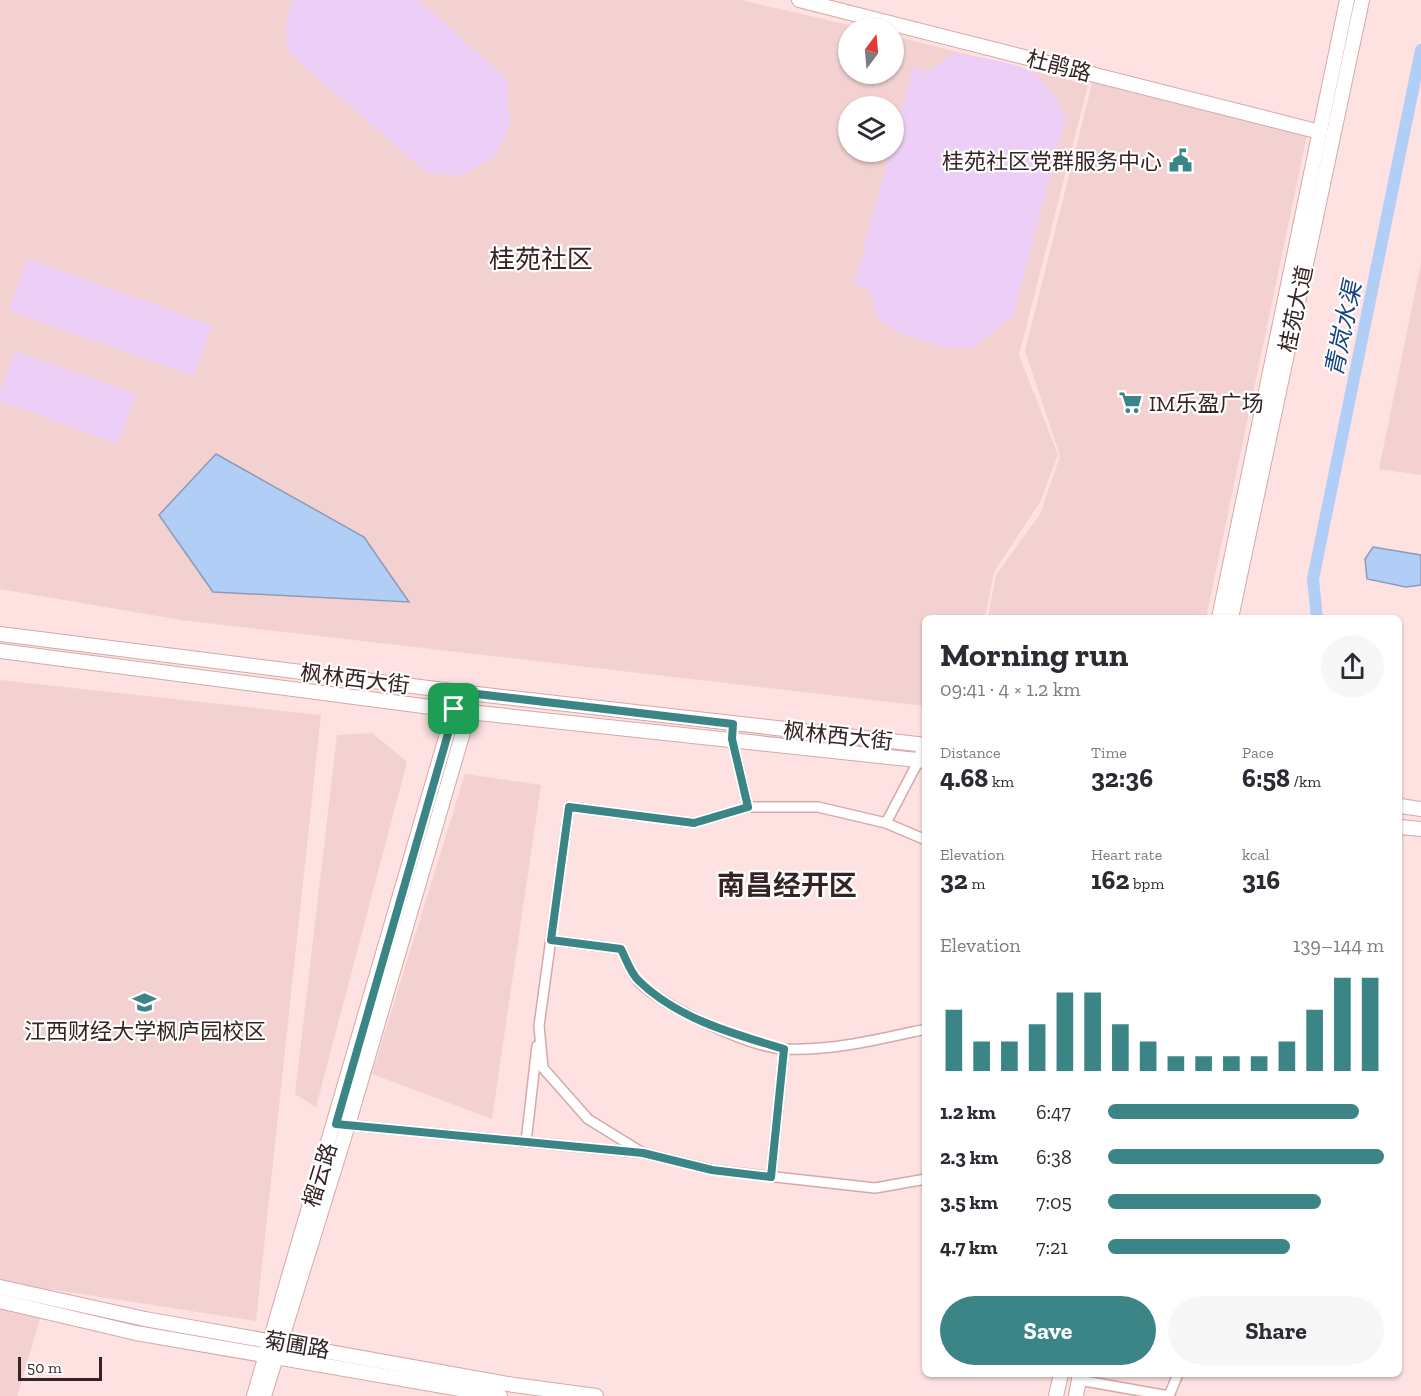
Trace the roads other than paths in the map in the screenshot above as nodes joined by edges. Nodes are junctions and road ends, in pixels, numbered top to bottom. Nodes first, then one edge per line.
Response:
1 (799, 0) edge
2 (1347, 0) edge
3 (1362, 0) edge
4 (1320, 132) junction
5 (1220, 615) edge
6 (1232, 615) edge
7 (0, 634) edge
8 (0, 651) edge
9 (460, 692) junction
10 (454, 709) junction
11 (469, 712) junction
12 (733, 724) junction
13 (732, 739) junction
14 (922, 745) edge
15 (922, 760) edge
16 (1402, 806) edge
17 (748, 807) junction
18 (1421, 808) edge
19 (886, 823) junction
20 (1402, 827) edge
21 (1421, 829) edge
22 (922, 838) edge
23 (551, 940) junction
24 (539, 1026) junction
25 (922, 1030) edge
26 (784, 1049) junction
27 (342, 1124) junction
28 (526, 1142) junction
29 (643, 1153) junction
30 (771, 1177) junction
31 (922, 1180) edge
32 (0, 1287) edge
33 (0, 1301) edge
34 (276, 1341) junction
35 (271, 1357) junction
36 (1060, 1377) edge
37 (1080, 1377) edge
38 (1177, 1377) edge
39 (254, 1396) edge
40 (264, 1396) edge
41 (500, 1396) edge
42 (596, 1396) edge
43 (1056, 1396) edge
44 (1076, 1396) edge
45 (1169, 1396) edge

1 - 4 main road, 杜鹃路
2 - 4 main road, 桂苑大道
3 - 6 main road, 桂苑大道
4 - 5 main road, 桂苑大道
7 - 9 main road, 枫林西大街
8 - 10 main road, 枫林西大街
9 - 10 main road, 榴云路
9 - 11 main road
9 - 12 main road, 枫林西大街
10 - 11 main road, 枫林西大街
10 - 27 main road, 榴云路
11 - 13 main road, 枫林西大街
11 - 27 main road, 榴云路
12 - 13 street
12 - 14 main road, 枫林西大街
13 - 15 main road, 枫林西大街
13 - 17 street
15 - 19 street
16 - 18 main road
17 - 19 street
17 - 23 street
19 - 22 street
20 - 21 main road
23 - 24 street
23 - 26 street
24 - 28 street
24 - 29 street
25 - 26 street
26 - 30 street
27 - 28 street
27 - 34 main road, 榴云路
28 - 29 street
29 - 30 street
30 - 31 street
32 - 34 main road, 菊圃路
33 - 35 main road, 菊圃路
34 - 35 main road, 榴云路
34 - 42 main road, 菊圃路
35 - 39 main road, 榴云路
35 - 40 main road, 榴云路
35 - 41 main road, 菊圃路
36 - 43 main road
37 - 44 main road
37 - 45 street
38 - 45 street

